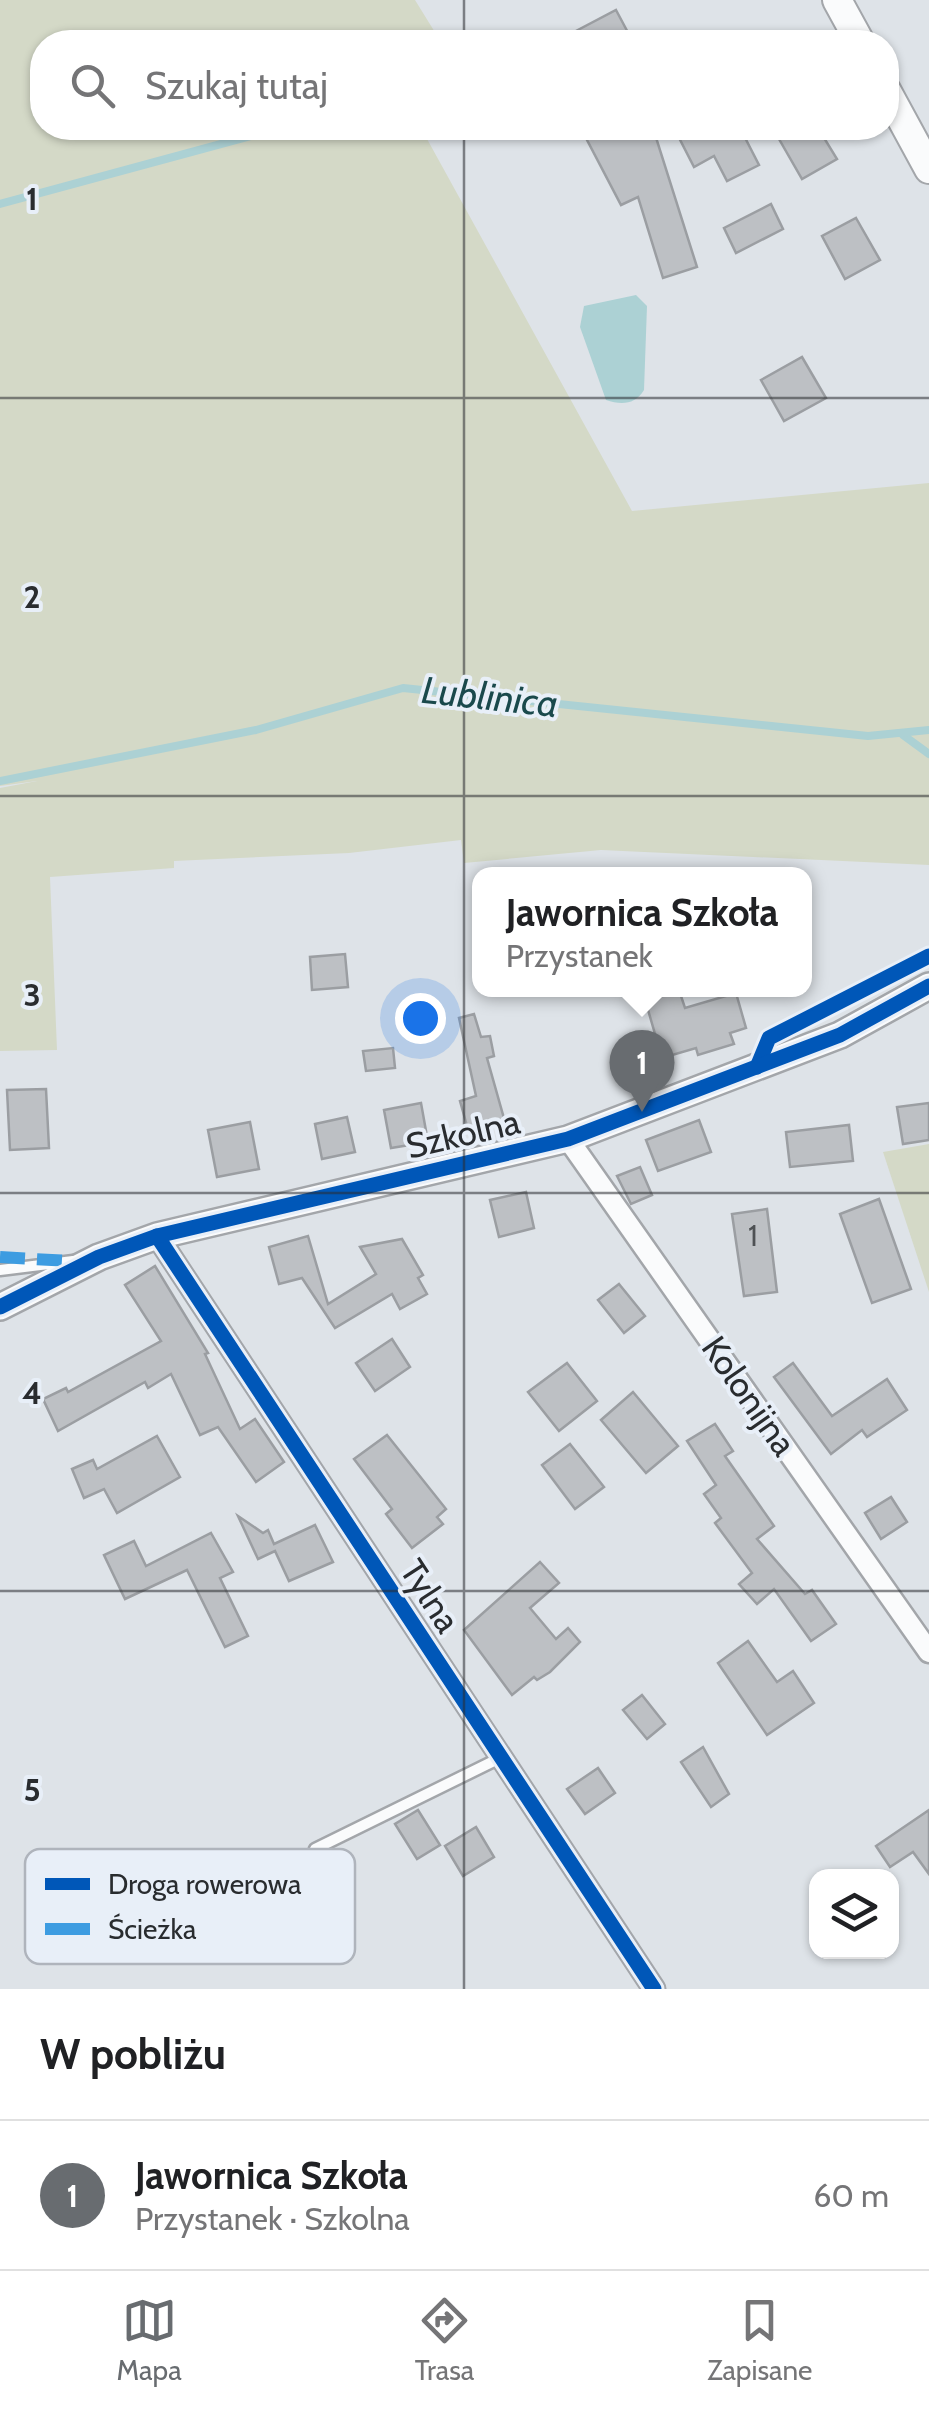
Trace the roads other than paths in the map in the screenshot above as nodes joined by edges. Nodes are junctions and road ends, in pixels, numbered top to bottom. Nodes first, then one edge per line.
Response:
1 (837, 0) edge
2 (853, 30) edge
3 (899, 114) edge
4 (929, 169) edge
5 (929, 986) edge
6 (568, 1139) junction
7 (157, 1236) junction
8 (99, 1257) junction
9 (0, 1270) edge
10 (0, 1307) edge
11 (929, 1652) edge
12 (500, 1758) junction
13 (315, 1849) dead end
14 (654, 1989) edge

1 - 2 main road
3 - 4 main road
5 - 6 street, Szkolna
6 - 7 street, Szkolna
6 - 11 street, Kolonijna
7 - 8 street, Szkolna
7 - 12 street, Tylna
8 - 9 lane
8 - 10 street, Szkolna
12 - 13 lane
12 - 14 street, Tylna

